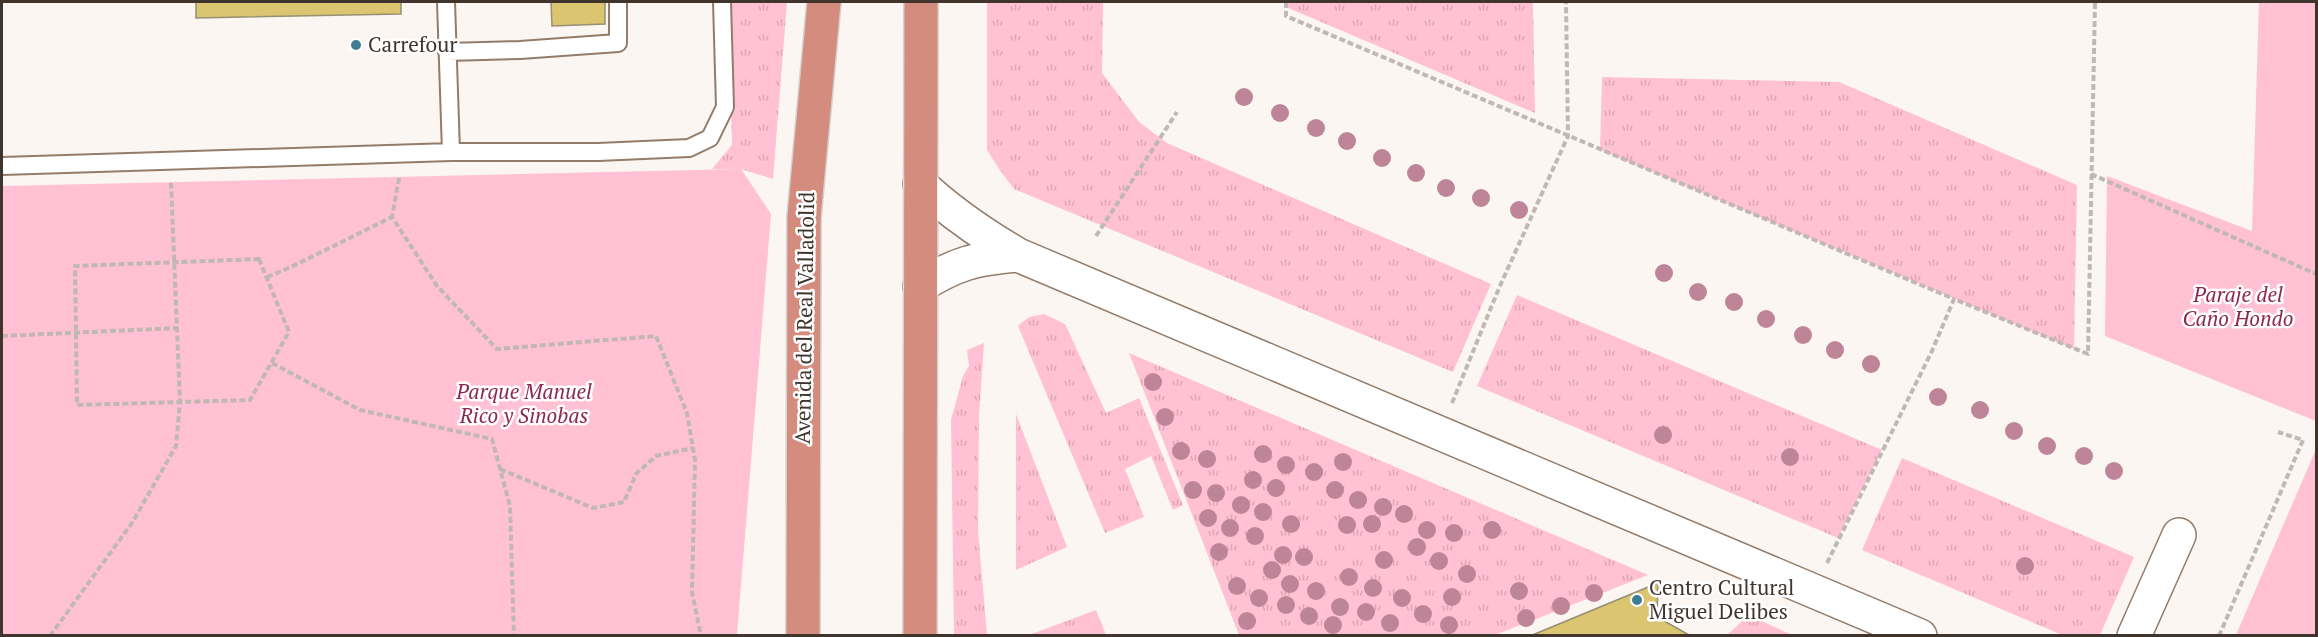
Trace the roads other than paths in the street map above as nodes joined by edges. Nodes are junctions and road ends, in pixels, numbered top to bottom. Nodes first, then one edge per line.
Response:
1 (446, 2) edge
2 (618, 2) edge
3 (722, 2) edge
4 (824, 2) edge
5 (921, 2) edge
6 (447, 52) junction
7 (451, 152) junction
8 (2, 166) edge
9 (920, 184) junction
10 (1018, 255) junction
11 (920, 286) junction
12 (2179, 535) dead end
13 (803, 636) edge
14 (920, 636) edge
15 (1920, 636) edge
16 (2134, 636) edge

1 - 6 lane
2 - 6 lane
3 - 7 lane
4 - 13 highway, Avenida del Real Valladolid
5 - 9 highway
6 - 7 lane
7 - 8 lane
9 - 10 street
9 - 11 highway
10 - 11 street
10 - 15 street
11 - 14 highway
12 - 16 street

